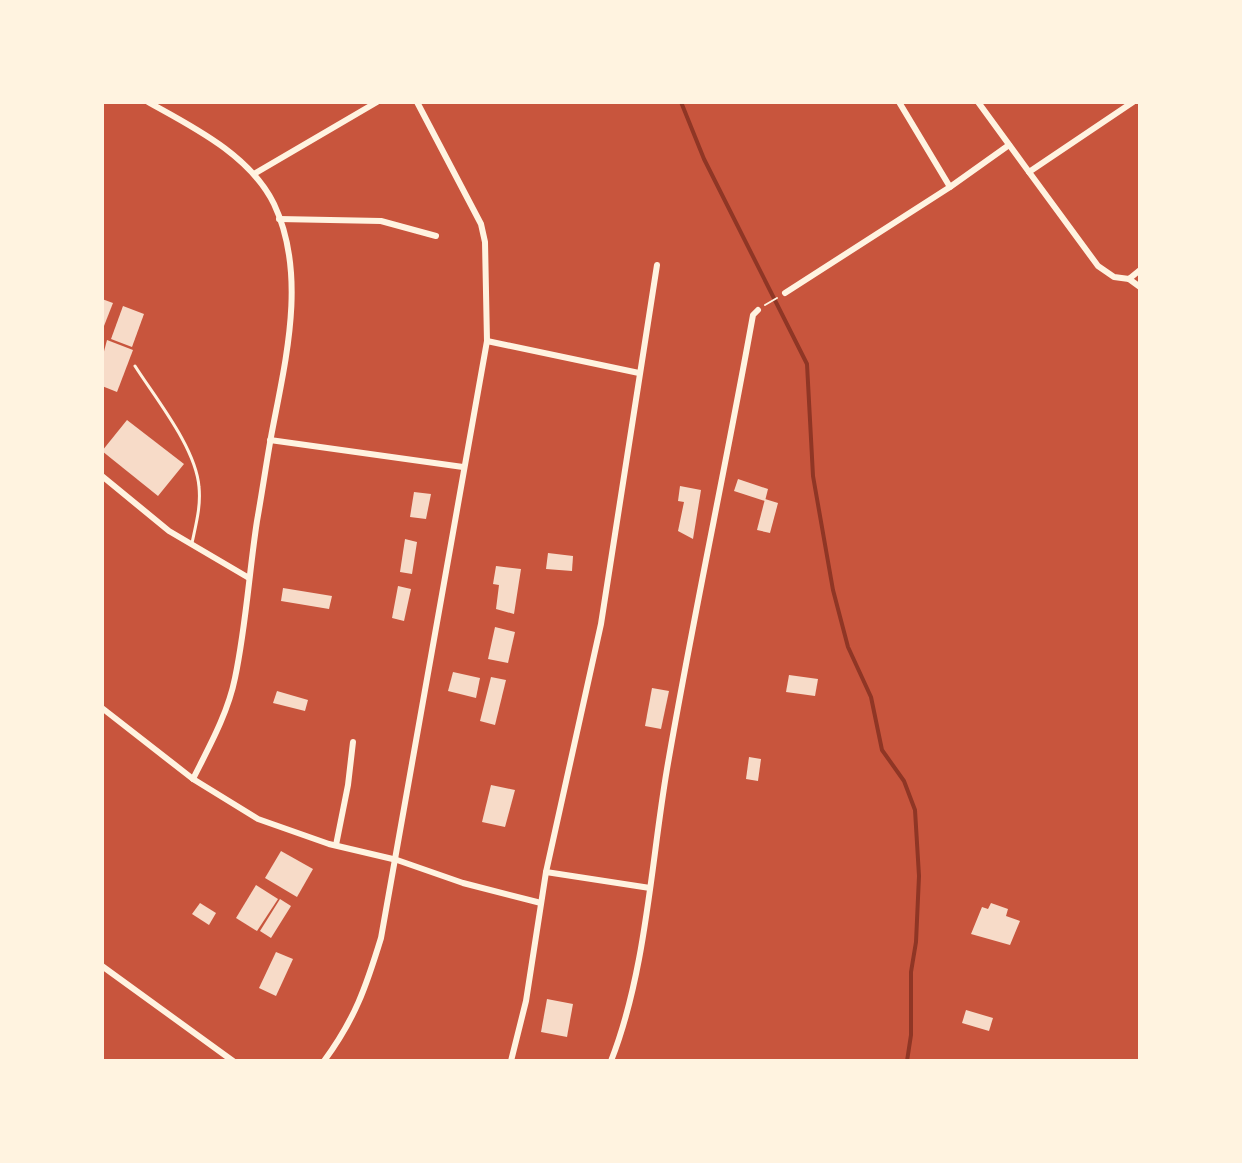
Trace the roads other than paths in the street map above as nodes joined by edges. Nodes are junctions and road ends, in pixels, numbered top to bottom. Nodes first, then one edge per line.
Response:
1 (148, 102) edge
2 (377, 102) edge
3 (417, 102) edge
4 (899, 102) edge
5 (978, 102) edge
6 (1133, 102) edge
7 (1009, 145) junction
8 (1029, 172) junction
9 (254, 174) junction
10 (950, 187) junction
11 (279, 219) junction
12 (436, 236) dead end
13 (657, 265) dead end
14 (1140, 270) edge
15 (1129, 279) junction
16 (1140, 287) edge
17 (785, 293) road end
18 (758, 310) road end
19 (487, 341) junction
20 (135, 366) dead end
21 (639, 373) junction
22 (270, 440) junction
23 (463, 467) junction
24 (102, 476) edge
25 (192, 543) junction
26 (249, 578) junction
27 (102, 708) edge
28 (353, 742) dead end
29 (193, 779) junction
30 (336, 845) junction
31 (397, 860) junction
32 (546, 872) junction
33 (650, 888) junction
34 (541, 903) junction
35 (102, 966) edge
36 (233, 1061) edge
37 (324, 1061) edge
38 (511, 1061) edge
39 (611, 1061) edge

1 - 9 street
2 - 9 street
3 - 19 street
4 - 10 street
5 - 7 street
6 - 8 street
7 - 8 street
7 - 10 street
8 - 15 street
9 - 11 street
10 - 17 street
11 - 12 street
11 - 22 street
13 - 21 street
14 - 15 street
15 - 16 street
18 - 33 street
19 - 21 street
19 - 23 street
20 - 25 lane
21 - 32 street
22 - 23 street
22 - 26 street
23 - 31 street
24 - 25 street
25 - 26 street
26 - 29 street
27 - 29 street
28 - 30 street
29 - 30 street
30 - 31 street
31 - 34 street
31 - 37 street
32 - 33 street
32 - 34 street
33 - 39 street
34 - 38 street
35 - 36 street

